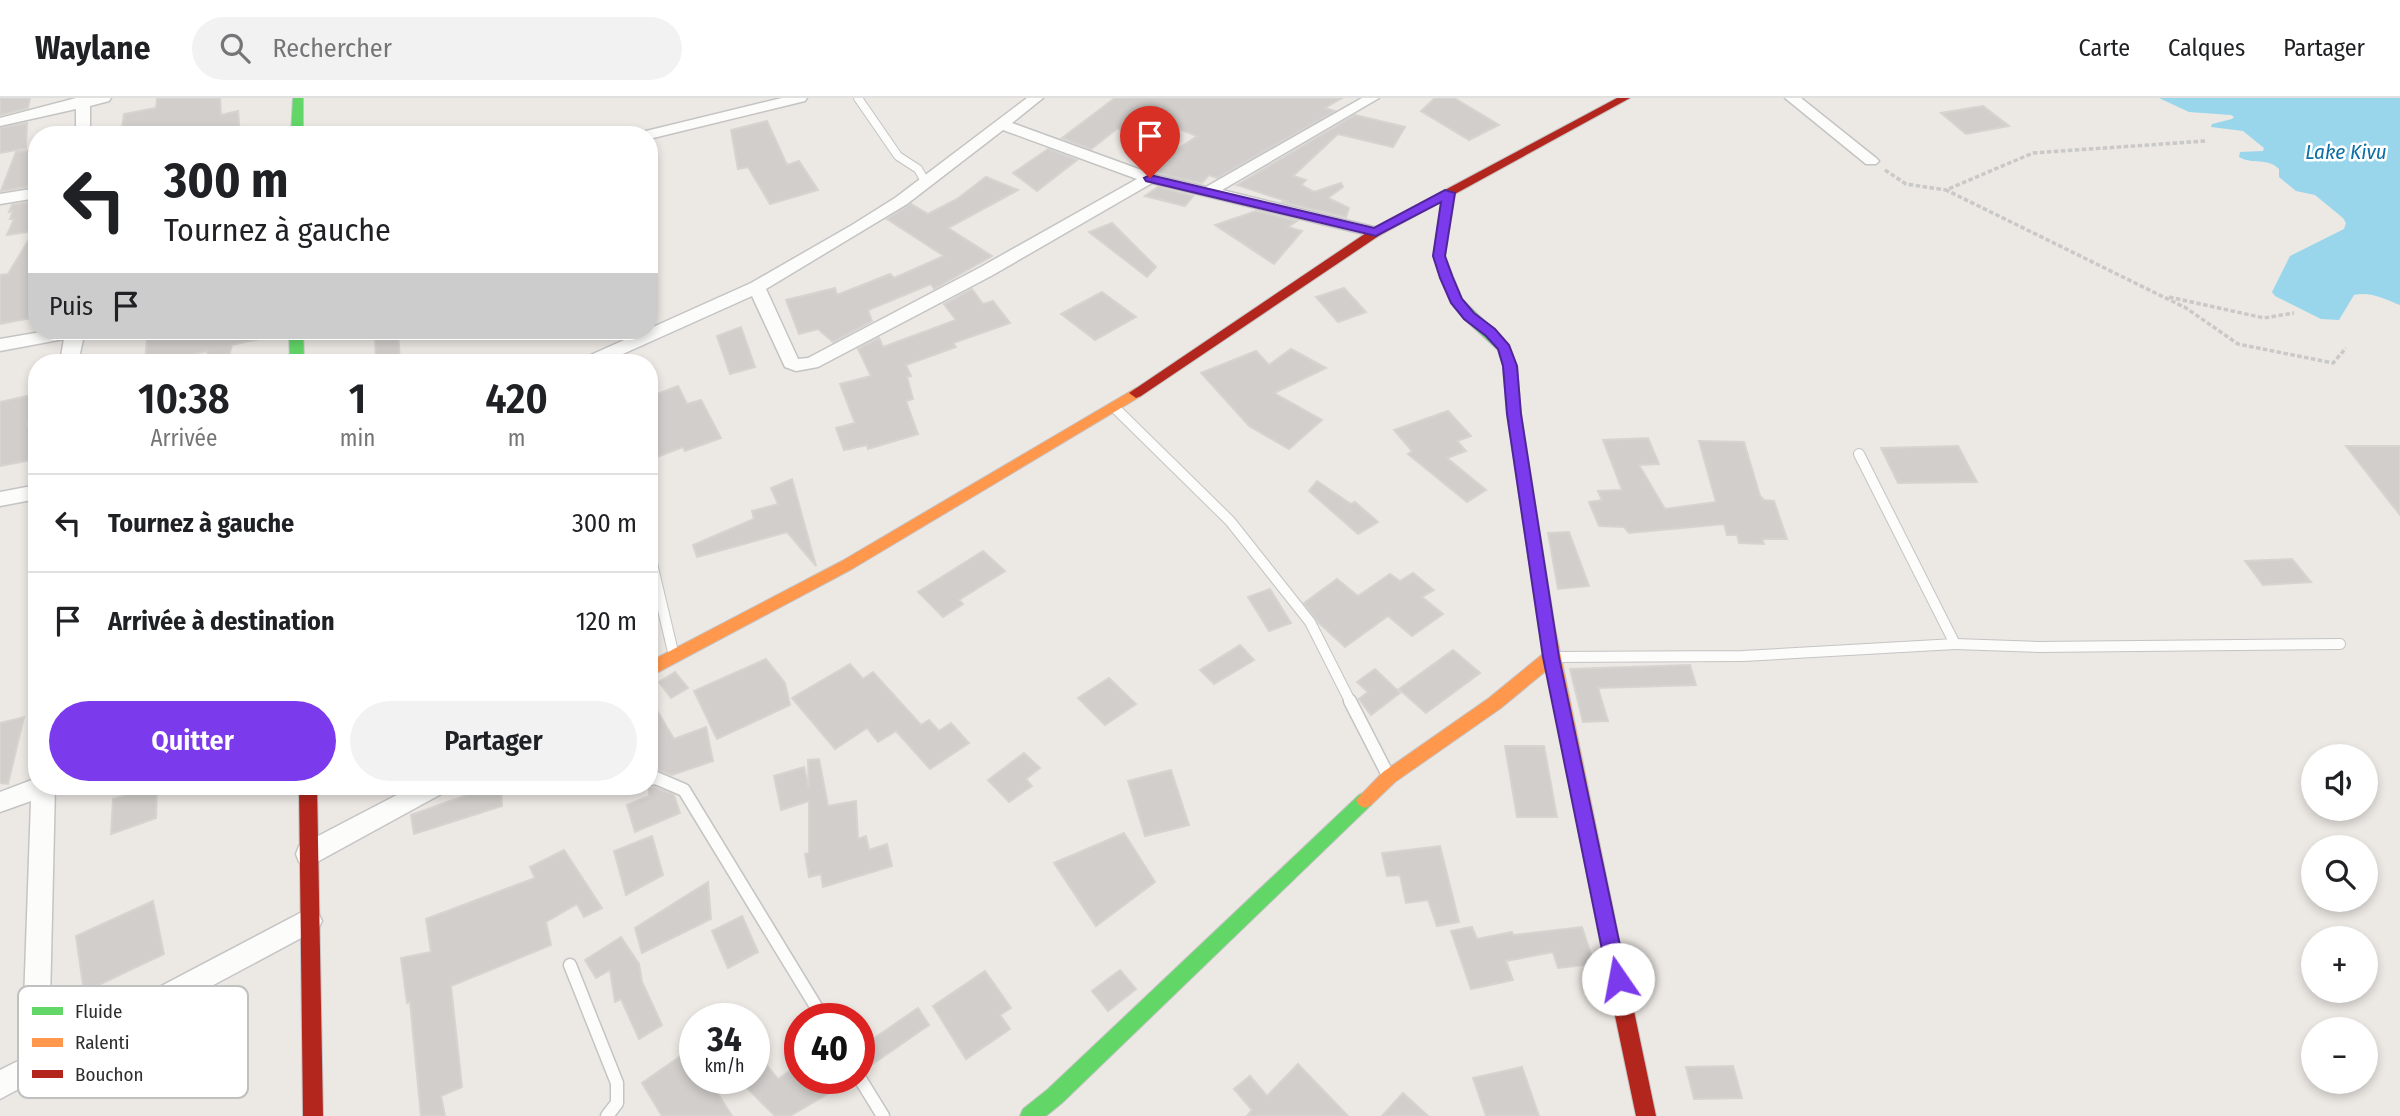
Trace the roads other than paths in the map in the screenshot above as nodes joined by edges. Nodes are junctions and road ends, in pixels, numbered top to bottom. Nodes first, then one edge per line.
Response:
1 (104, 98) edge
2 (298, 98) edge
3 (800, 98) edge
4 (858, 98) edge
5 (1036, 98) edge
6 (1371, 98) edge
7 (1625, 98) edge
8 (1792, 98) edge
9 (83, 101) edge
10 (0, 122) edge
11 (1000, 124) junction
12 (83, 126) edge
13 (297, 126) edge
14 (658, 132) edge
15 (1871, 160) road end
16 (1150, 178) junction
17 (925, 181) junction
18 (1208, 192) junction
19 (1449, 193) junction
20 (28, 194) edge
21 (0, 199) edge
22 (1376, 232) junction
23 (757, 287) junction
24 (658, 331) edge
25 (28, 340) edge
26 (639, 340) edge
27 (0, 345) edge
28 (608, 354) edge
29 (1114, 408) junction
30 (1859, 454) dead end
31 (28, 494) edge
32 (0, 499) edge
33 (658, 589) edge
34 (1955, 644) junction
35 (2340, 644) dead end
36 (674, 656) junction
37 (1551, 657) junction
38 (658, 665) edge
39 (1389, 777) junction
40 (658, 779) edge
41 (28, 792) edge
42 (43, 795) edge
43 (308, 795) edge
44 (418, 795) edge
45 (0, 802) edge
46 (307, 854) junction
47 (309, 921) junction
48 (570, 965) dead end
49 (37, 986) edge
50 (186, 986) edge
51 (814, 1003) edge
52 (18, 1075) edge
53 (0, 1085) edge
54 (869, 1094) edge
55 (313, 1116) edge
56 (607, 1116) edge
57 (883, 1116) edge
58 (1030, 1116) edge
59 (1646, 1116) edge

1 - 9 street
2 - 13 street
3 - 14 street
4 - 17 lane
5 - 11 street
6 - 18 street
7 - 19 street
8 - 15 street
9 - 10 street
9 - 12 street
11 - 16 street
11 - 17 street
16 - 18 street
16 - 23 street
17 - 23 street
18 - 22 street
19 - 22 street
19 - 37 street
20 - 21 street
22 - 29 street
23 - 24 street
25 - 27 street
26 - 28 street
29 - 36 street
29 - 39 lane
30 - 34 lane
31 - 32 street
33 - 36 lane
34 - 35 lane
34 - 37 lane
36 - 38 street
37 - 39 street
37 - 59 street
39 - 58 street
40 - 51 lane
41 - 45 street
42 - 49 street
43 - 46 street
44 - 46 street
46 - 47 street
47 - 50 street
47 - 55 street
48 - 56 lane
52 - 53 street
54 - 57 lane

